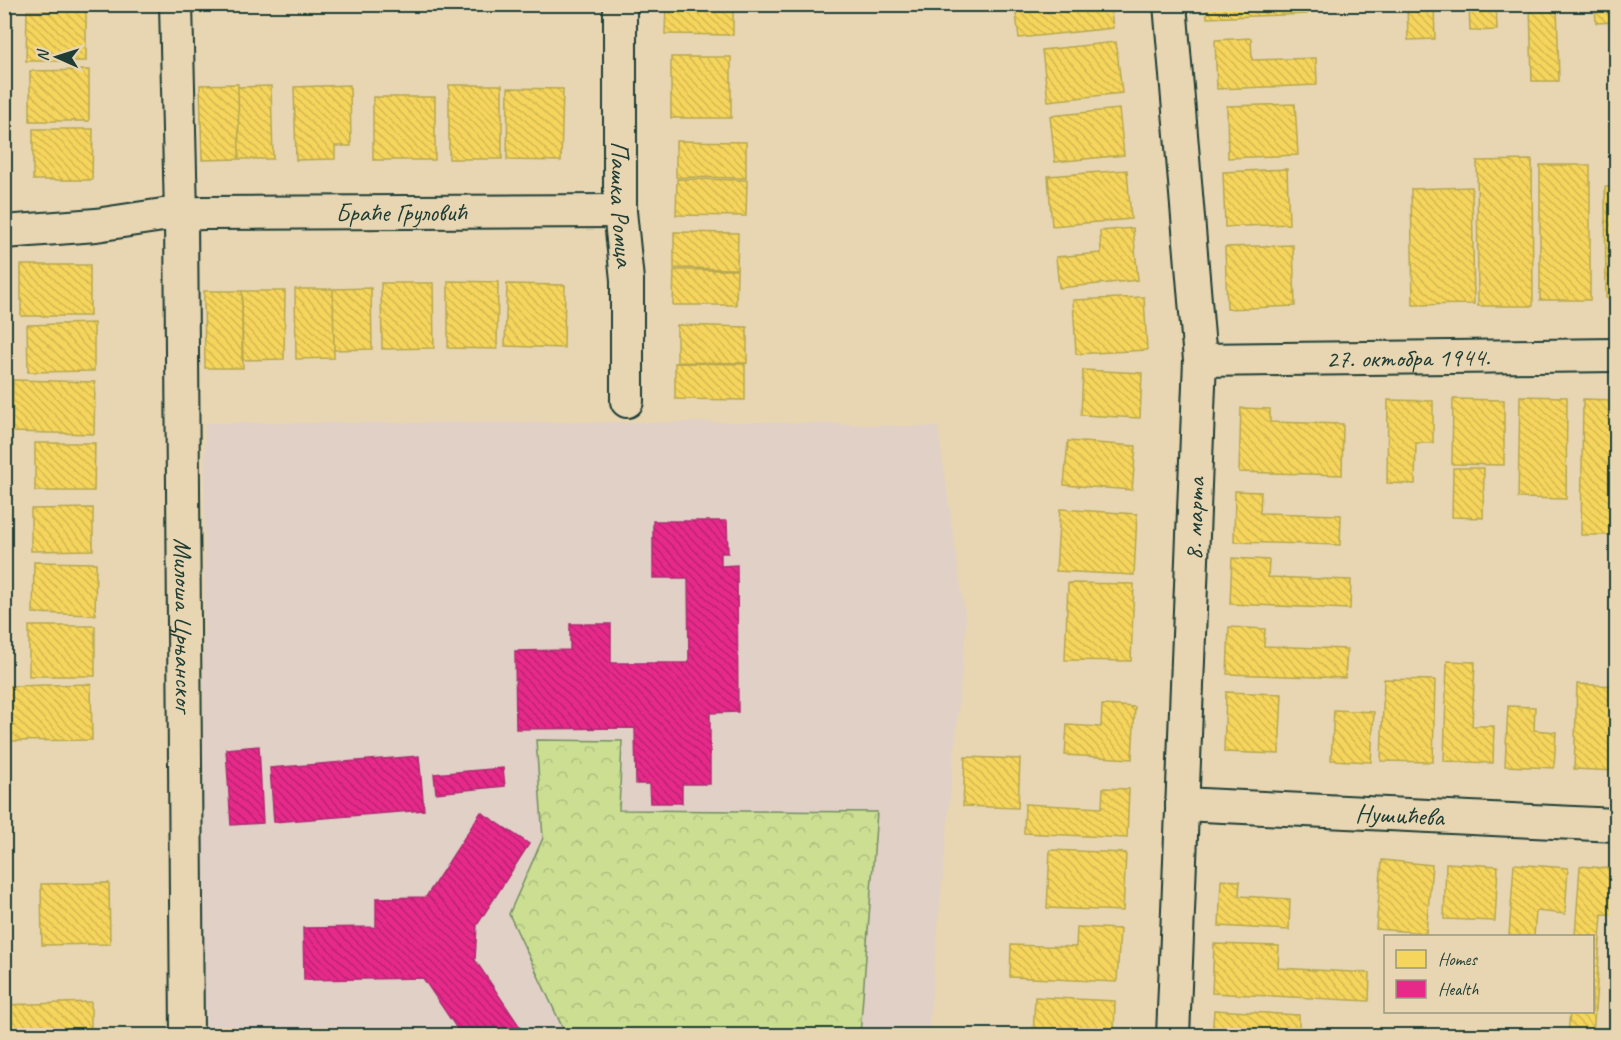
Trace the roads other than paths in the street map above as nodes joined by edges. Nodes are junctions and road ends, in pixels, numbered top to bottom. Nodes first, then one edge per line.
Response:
1 (176, 4) edge
2 (620, 4) edge
3 (1170, 4) edge
4 (620, 211) junction
5 (181, 214) junction
6 (4, 232) edge
7 (1617, 355) edge
8 (1200, 360) junction
9 (627, 401) dead end
10 (1182, 804) junction
11 (1617, 825) edge
12 (187, 1035) edge
13 (1173, 1035) edge

1 - 5 street, Милоша Црњанског
2 - 4 street, Пашка Ромца
3 - 8 street, 8. марта
4 - 5 street, Браће Груловић
4 - 9 street, Пашка Ромца
5 - 6 street
5 - 12 street, Милоша Црњанског
7 - 8 street, 27. октобра 1944.
8 - 10 street, 8. марта
10 - 11 street, Нушићева
10 - 13 street, 8. марта

